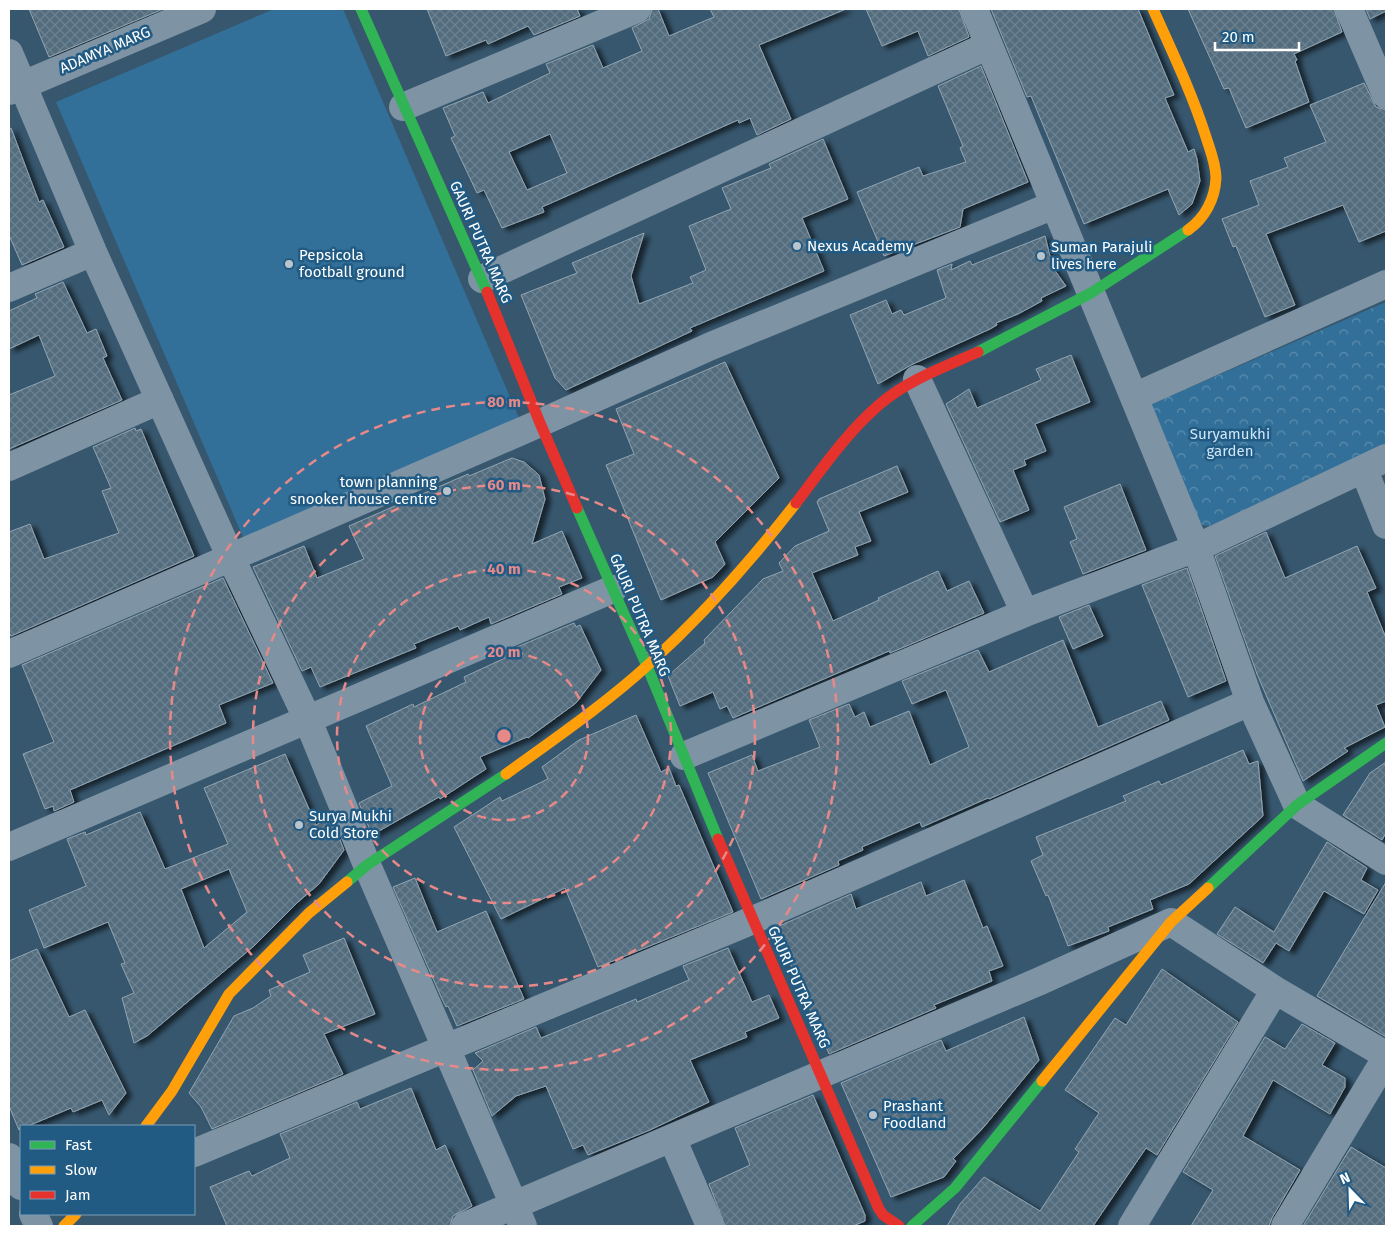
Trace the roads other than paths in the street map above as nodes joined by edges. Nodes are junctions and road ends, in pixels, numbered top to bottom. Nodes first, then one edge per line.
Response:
1 (202, 9) edge
2 (361, 9) edge
3 (637, 9) edge
4 (974, 9) edge
5 (1153, 9) edge
6 (1349, 9) edge
7 (989, 45) junction
8 (9, 53) edge
9 (16, 88) edge
10 (1386, 95) edge
11 (403, 107) junction
12 (1054, 205) junction
13 (93, 252) junction
14 (482, 279) junction
15 (1386, 284) edge
16 (9, 288) edge
17 (1092, 293) junction
18 (917, 379) junction
19 (1134, 397) junction
20 (160, 400) junction
21 (540, 423) junction
22 (1375, 464) edge
23 (9, 466) edge
24 (1386, 525) edge
25 (1196, 548) junction
26 (231, 558) junction
27 (613, 589) junction
28 (1025, 613) junction
29 (9, 654) edge
30 (647, 666) junction
31 (1250, 702) junction
32 (307, 718) junction
33 (1386, 743) edge
34 (684, 756) junction
35 (1297, 805) junction
36 (9, 846) edge
37 (1386, 861) edge
38 (367, 865) junction
39 (753, 920) junction
40 (1171, 922) junction
41 (1275, 990) junction
42 (447, 1047) junction
43 (1386, 1057) edge
44 (820, 1074) junction
45 (147, 1125) edge
46 (672, 1138) junction
47 (195, 1153) edge
48 (9, 1157) edge
49 (20, 1184) edge
50 (75, 1215) edge
51 (519, 1215) edge
52 (64, 1226) edge
53 (465, 1226) edge
54 (710, 1226) edge
55 (899, 1226) edge
56 (912, 1226) edge
57 (1132, 1226) edge
58 (1285, 1226) edge

1 - 9 street, ADAMYA MARG
2 - 11 street, GAURI PUTRA MARG
3 - 11 street
4 - 7 street
5 - 17 street
6 - 10 street
7 - 12 street
7 - 14 street
8 - 9 street
9 - 13 street
11 - 14 street, GAURI PUTRA MARG
12 - 17 street
12 - 21 street
13 - 16 street
13 - 20 street
14 - 21 street, GAURI PUTRA MARG
15 - 19 street
17 - 18 street
17 - 19 street
18 - 28 street
18 - 30 street
19 - 25 street
20 - 23 street
20 - 26 street
21 - 26 street
21 - 27 street, GAURI PUTRA MARG
22 - 24 street
22 - 25 street
25 - 28 street
25 - 31 street
26 - 29 street
26 - 32 street
27 - 30 street, GAURI PUTRA MARG
27 - 32 street
28 - 34 street
30 - 34 street, GAURI PUTRA MARG
30 - 38 street
31 - 35 street
31 - 39 street
32 - 36 street
32 - 38 street
33 - 35 street
34 - 39 street, GAURI PUTRA MARG
35 - 37 street
35 - 40 street
38 - 42 street
38 - 45 street
39 - 42 street
39 - 44 street, GAURI PUTRA MARG
40 - 41 street
40 - 44 street
40 - 56 street
41 - 43 street
41 - 57 street
42 - 47 street
42 - 51 street
43 - 58 street
44 - 46 street
44 - 55 street, GAURI PUTRA MARG
46 - 51 street
46 - 54 street
48 - 49 street
50 - 52 street
51 - 53 street

